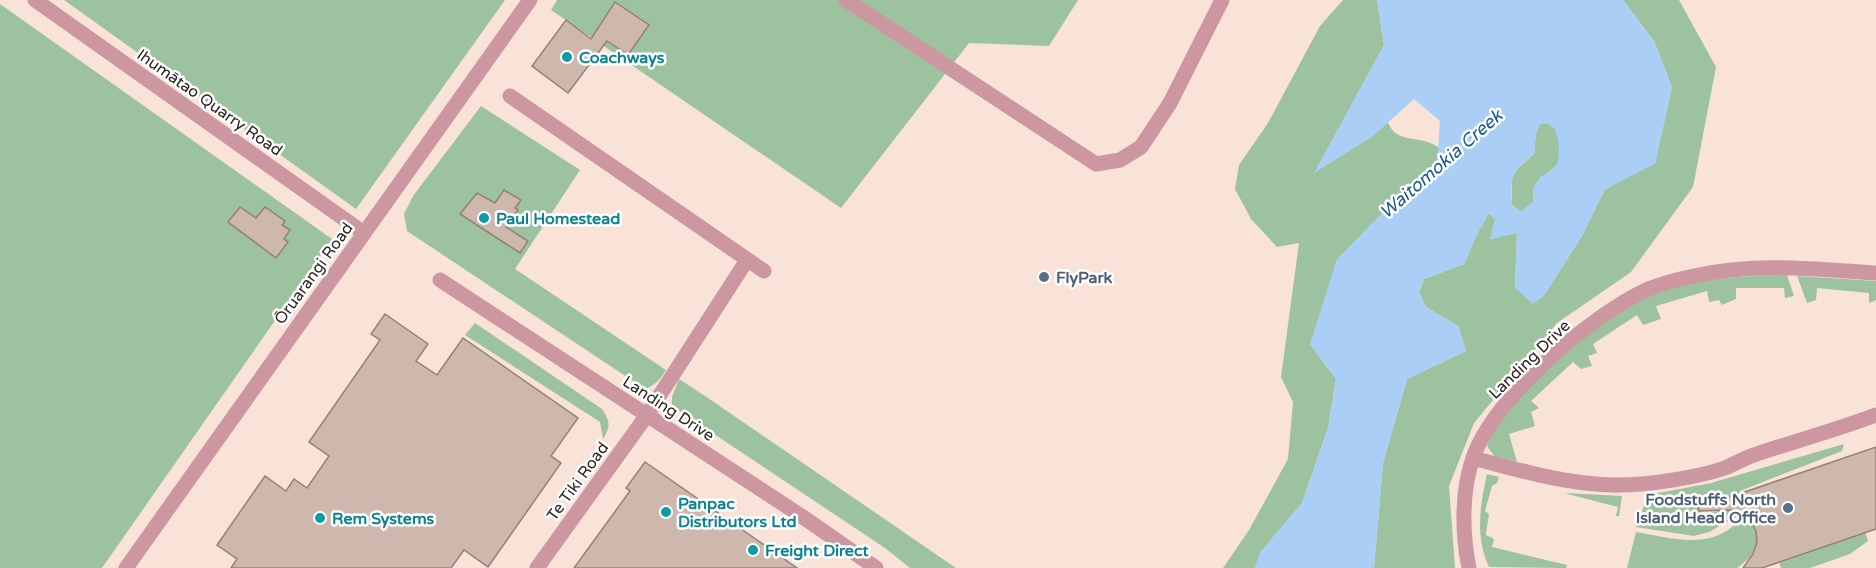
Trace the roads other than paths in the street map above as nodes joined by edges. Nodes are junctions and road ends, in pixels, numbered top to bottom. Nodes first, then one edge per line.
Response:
1 (35, 0) edge
2 (530, 0) edge
3 (846, 0) edge
4 (1222, 0) edge
5 (510, 96) dead end
6 (364, 233) junction
7 (747, 260) junction
8 (764, 272) dead end
9 (1876, 273) edge
10 (440, 280) dead end
11 (647, 415) junction
12 (1876, 415) edge
13 (1473, 458) junction
14 (126, 568) edge
15 (537, 568) edge
16 (876, 568) edge
17 (1469, 568) edge

1 - 6 street, Ihumātao Quarry Road
2 - 6 street, Ōruarangi Road
3 - 4 street
5 - 7 street
6 - 14 street, Ōruarangi Road
7 - 8 street
7 - 11 street, Te Tiki Road
9 - 13 street, Landing Drive
10 - 11 street, Landing Drive
11 - 15 street, Te Tiki Road
11 - 16 street, Landing Drive
12 - 13 street
13 - 17 street, Landing Drive

